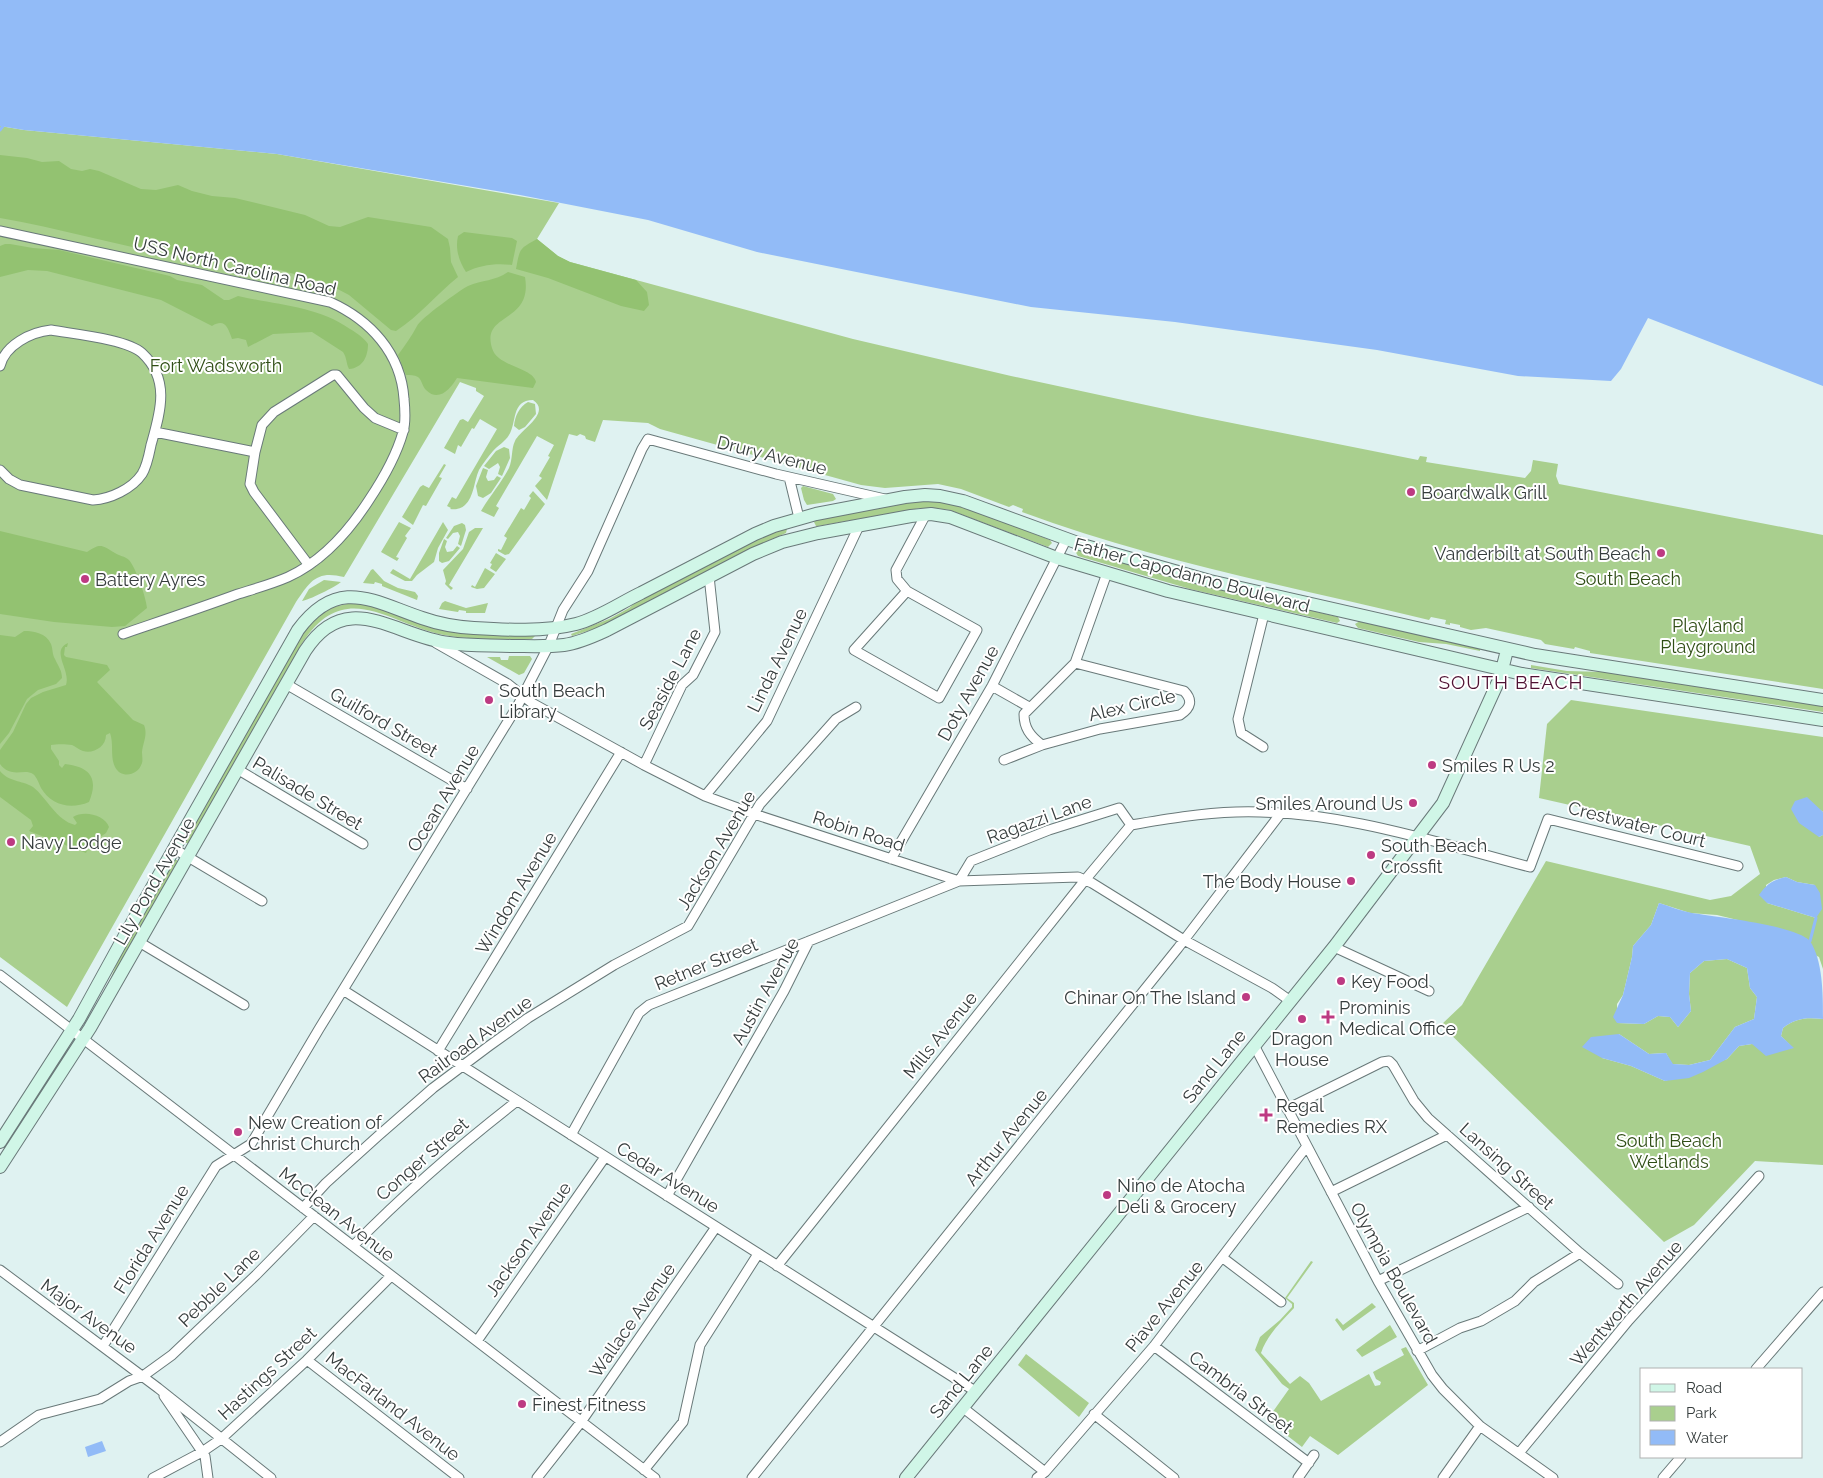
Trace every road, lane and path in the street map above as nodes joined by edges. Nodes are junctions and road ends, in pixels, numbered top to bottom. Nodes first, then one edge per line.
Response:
1 (0, 231) edge
2 (0, 366) edge
3 (404, 430) junction
4 (155, 432) junction
5 (648, 438) joint
6 (255, 452) junction
7 (0, 470) edge
8 (788, 477) junction
9 (888, 500) junction
10 (926, 514) junction
11 (799, 518) junction
12 (859, 526) junction
13 (1066, 540) junction
14 (1057, 558) junction
15 (308, 564) junction
16 (1107, 573) junction
17 (709, 576) junction
18 (907, 592) junction
19 (336, 599) joint
20 (1264, 614) junction
21 (1350, 614) junction
22 (342, 620) joint
23 (557, 626) junction
24 (1346, 632) junction
25 (123, 634) dead end
26 (430, 639) junction
27 (549, 646) junction
28 (1507, 650) junction
29 (1075, 663) junction
30 (1502, 670) junction
31 (286, 684) junction
32 (992, 686) junction
33 (522, 696) junction
34 (1823, 700) edge
35 (856, 707) dead end
36 (1029, 707) junction
37 (1823, 720) edge
38 (1042, 745) junction
39 (1263, 746) dead end
40 (621, 752) junction
41 (1004, 760) dead end
42 (644, 765) junction
43 (237, 769) junction
44 (467, 789) junction
45 (704, 796) junction
46 (1281, 813) junction
47 (754, 814) junction
48 (1131, 825) junction
49 (1417, 837) junction
50 (363, 844) dead end
51 (174, 848) junction
52 (188, 857) junction
53 (891, 859) junction
54 (1738, 866) dead end
55 (1085, 880) junction
56 (960, 881) junction
57 (262, 901) dead end
58 (688, 926) joint
59 (1184, 940) junction
60 (809, 941) junction
61 (139, 942) junction
62 (1334, 947) junction
63 (0, 975) edge
64 (343, 990) junction
65 (1429, 991) dead end
66 (1289, 1000) junction
67 (244, 1005) dead end
68 (72, 1031) junction
69 (83, 1039) junction
70 (1254, 1045) junction
71 (438, 1051) junction
72 (462, 1066) junction
73 (517, 1101) junction
74 (1288, 1109) junction
75 (571, 1135) junction
76 (1447, 1135) junction
77 (0, 1142) edge
78 (1307, 1146) junction
79 (234, 1155) junction
80 (605, 1157) junction
81 (0, 1167) edge
82 (1759, 1176) dead end
83 (1331, 1192) junction
84 (667, 1196) junction
85 (1528, 1207) junction
86 (303, 1208) junction
87 (314, 1216) junction
88 (716, 1227) junction
89 (353, 1246) junction
90 (758, 1254) junction
91 (1580, 1254) junction
92 (1223, 1258) junction
93 (776, 1266) junction
94 (0, 1270) edge
95 (391, 1276) junction
96 (1378, 1281) junction
97 (1618, 1284) dead end
98 (1823, 1292) edge
99 (1281, 1302) dead end
100 (874, 1327) junction
101 (477, 1341) junction
102 (103, 1346) junction
103 (1154, 1346) junction
104 (1417, 1351) junction
105 (307, 1360) junction
106 (1757, 1368) edge
107 (143, 1376) junction
108 (158, 1388) junction
109 (975, 1391) junction
110 (962, 1407) junction
111 (1094, 1414) junction
112 (581, 1422) junction
113 (1480, 1426) junction
114 (221, 1439) junction
115 (0, 1442) edge
116 (202, 1452) junction
117 (1519, 1453) junction
118 (1314, 1455) dead end
119 (1680, 1458) edge
120 (1309, 1464) junction
121 (644, 1470) junction
122 (1041, 1475) edge
123 (153, 1478) edge
124 (208, 1478) edge
125 (271, 1478) edge
126 (459, 1478) edge
127 (537, 1478) edge
128 (654, 1478) edge
129 (752, 1478) edge
130 (906, 1478) edge
131 (1174, 1478) edge
132 (1298, 1478) edge
133 (1444, 1478) edge
134 (1553, 1478) edge
135 (1663, 1478) edge

1 - 3 street, USS North Carolina Road
2 - 4 street
3 - 6 street
3 - 15 street, USS North Carolina Road
4 - 6 street
4 - 7 street
5 - 8 street, Drury Avenue
5 - 23 street, Ocean Avenue
6 - 15 street
8 - 9 street, Drury Avenue
8 - 11 street
9 - 11 main road, Father Capodanno Boulevard
9 - 13 main road, Father Capodanno Boulevard
10 - 12 main road, Father Capodanno Boulevard
10 - 14 main road, Father Capodanno Boulevard
10 - 18 street
11 - 23 main road, Father Capodanno Boulevard
12 - 17 main road, Father Capodanno Boulevard
12 - 45 street, Linda Avenue
13 - 14 street, Doty Avenue
13 - 21 main road, Father Capodanno Boulevard
14 - 16 main road, Father Capodanno Boulevard
14 - 32 street, Doty Avenue
15 - 25 street, USS North Carolina Road
16 - 20 main road, Father Capodanno Boulevard
16 - 29 street
17 - 27 main road, Father Capodanno Boulevard
17 - 42 street, Seaside Lane
18 - 18 street
19 - 23 main road, Father Capodanno Boulevard
19 - 51 main road, Lily Pond Avenue
20 - 24 main road, Father Capodanno Boulevard
20 - 39 street
21 - 24 main road
21 - 28 main road, Father Capodanno Boulevard
22 - 26 main road, Father Capodanno Boulevard
22 - 31 main road, Lily Pond Avenue
23 - 27 street, Ocean Avenue
24 - 30 main road, Father Capodanno Boulevard
26 - 27 main road, Father Capodanno Boulevard
26 - 33 street, Robin Road
27 - 33 street, Ocean Avenue
28 - 30 main road, Sand Lane
28 - 34 main road, Father Capodanno Boulevard
29 - 36 street
29 - 38 street, Alex Circle
30 - 37 main road, Father Capodanno Boulevard
30 - 49 main road, Sand Lane
31 - 43 main road, Lily Pond Avenue
31 - 44 street, Guilford Street
32 - 36 street
32 - 53 street, Doty Avenue
33 - 40 street, Robin Road
33 - 44 street, Ocean Avenue
35 - 47 street, Jackson Avenue
36 - 38 street
38 - 41 street, Alex Circle
40 - 42 street, Robin Road
40 - 71 street, Windom Avenue
42 - 45 street, Robin Road
43 - 50 street, Palisade Street
43 - 52 main road, Lily Pond Avenue
44 - 64 street, Ocean Avenue
45 - 47 street, Robin Road
46 - 48 street
46 - 49 street
46 - 59 street, Arthur Avenue
47 - 53 street, Robin Road
47 - 58 street, Jackson Avenue
48 - 55 street, Mills Avenue
48 - 56 street, Ragazzi Lane
49 - 54 street, Crestwater Court
49 - 62 main road, Sand Lane
51 - 52 street
51 - 68 main road, Lily Pond Avenue
52 - 57 street
52 - 61 main road, Lily Pond Avenue
53 - 56 street, Robin Road
55 - 56 street, Robin Road
55 - 59 street, Robin Road
55 - 93 street, Mills Avenue
56 - 60 street, Austin Avenue
58 - 72 street, Railroad Avenue
59 - 66 street, Robin Road
59 - 100 street, Arthur Avenue
60 - 75 street, Retner Street
60 - 84 street, Austin Avenue
61 - 67 street
61 - 69 main road, Lily Pond Avenue
62 - 65 street
62 - 66 main road, Sand Lane
63 - 68 street, McClean Avenue
64 - 71 street, Cedar Avenue
64 - 79 street, Ocean Avenue
66 - 70 main road, Sand Lane
68 - 69 street, McClean Avenue
68 - 77 main road, Lily Pond Avenue
69 - 79 street, McClean Avenue
69 - 81 main road, Lily Pond Avenue
70 - 74 street, Olympia Boulevard
70 - 109 main road, Sand Lane
71 - 72 street, Cedar Avenue
72 - 73 street, Cedar Avenue
72 - 86 street, Railroad Avenue
73 - 75 street, Cedar Avenue
73 - 89 street, Conger Street
74 - 76 street, Lansing Street
74 - 78 street, Olympia Boulevard
75 - 80 street, Cedar Avenue
76 - 83 street
76 - 85 street, Lansing Street
78 - 83 street, Olympia Boulevard
78 - 92 street, Piave Avenue
79 - 86 street, McClean Avenue
79 - 102 street, Florida Avenue
80 - 84 street, Cedar Avenue
80 - 101 street, Jackson Avenue
82 - 117 street, Wentworth Avenue
83 - 96 street, Olympia Boulevard
84 - 88 street, Cedar Avenue
85 - 91 street, Lansing Street
85 - 96 street
86 - 87 street, McClean Avenue
87 - 89 street, McClean Avenue
87 - 107 street, Pebble Lane
88 - 90 street, Cedar Avenue
88 - 112 street, Wallace Avenue
89 - 95 street, McClean Avenue
90 - 93 street, Cedar Avenue
90 - 121 street
91 - 97 street, Lansing Street
91 - 104 street
92 - 99 street
92 - 103 street, Piave Avenue
93 - 100 street, Cedar Avenue
94 - 102 street, Major Avenue
95 - 101 street, McClean Avenue
95 - 105 street, Hastings Street
96 - 104 street, Olympia Boulevard
98 - 106 street
100 - 109 street, Cedar Avenue
100 - 129 street, Arthur Avenue
101 - 112 street, McClean Avenue
102 - 107 street, Major Avenue
103 - 111 street, Piave Avenue
103 - 120 street, Cambria Street
104 - 113 street, Olympia Boulevard
105 - 114 street, Hastings Street
105 - 126 street, MacFarland Avenue
107 - 108 street, Major Avenue
107 - 115 street, Pebble Lane
108 - 114 street, Major Avenue
108 - 116 street, Major Avenue
109 - 110 main road, Sand Lane
110 - 122 street
110 - 130 main road, Sand Lane
111 - 122 street, Piave Avenue
111 - 131 street
112 - 121 street, McClean Avenue
112 - 127 street, Wallace Avenue
113 - 117 street, Olympia Boulevard
113 - 133 street
114 - 116 street, Hastings Street
114 - 125 street, Major Avenue
116 - 123 street, Hastings Street
116 - 124 street
117 - 134 street, Olympia Boulevard
118 - 120 street
119 - 135 street
120 - 132 street
121 - 128 street, McClean Avenue

